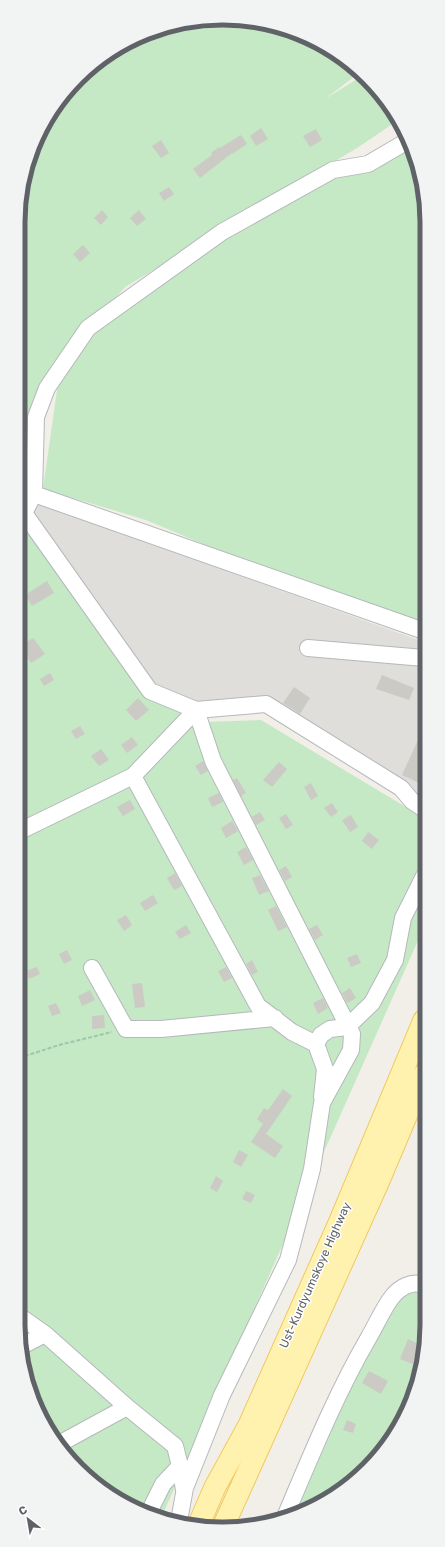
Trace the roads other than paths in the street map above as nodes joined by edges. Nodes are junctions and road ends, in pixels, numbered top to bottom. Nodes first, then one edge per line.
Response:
1 (403, 143) edge
2 (34, 494) junction
3 (25, 508) edge
4 (25, 517) edge
5 (420, 630) edge
6 (308, 648) dead end
7 (420, 658) edge
8 (196, 710) junction
9 (133, 776) junction
10 (420, 806) edge
11 (25, 829) edge
12 (420, 884) edge
13 (92, 968) dead end
14 (275, 1018) junction
15 (347, 1027) junction
16 (420, 1030) edge
17 (318, 1049) junction
18 (351, 1050) junction
19 (420, 1083) edge
20 (322, 1103) junction
21 (420, 1284) edge
22 (25, 1318) edge
23 (45, 1334) junction
24 (26, 1344) edge
25 (127, 1407) junction
26 (63, 1442) edge
27 (180, 1466) junction
28 (185, 1488) junction
29 (151, 1509) edge
30 (286, 1512) edge
31 (173, 1516) edge
32 (181, 1517) edge
33 (200, 1521) edge
34 (225, 1522) edge

1 - 2 street
2 - 3 street
2 - 5 street
4 - 8 street
6 - 7 street
8 - 9 street
8 - 10 street
8 - 15 street
9 - 11 street
9 - 14 street
12 - 15 street
13 - 14 street
14 - 17 street
15 - 17 street
15 - 18 street
16 - 33 main road, Ust-Kurdyumskoye Highway
17 - 18 street
17 - 20 street
18 - 20 street
19 - 34 main road, Ust-Kurdyumskoye Highway
20 - 28 street
21 - 30 street
22 - 23 street
23 - 24 street
23 - 25 street
25 - 26 street
25 - 27 street
27 - 28 street
27 - 29 street
28 - 31 street
28 - 32 street

